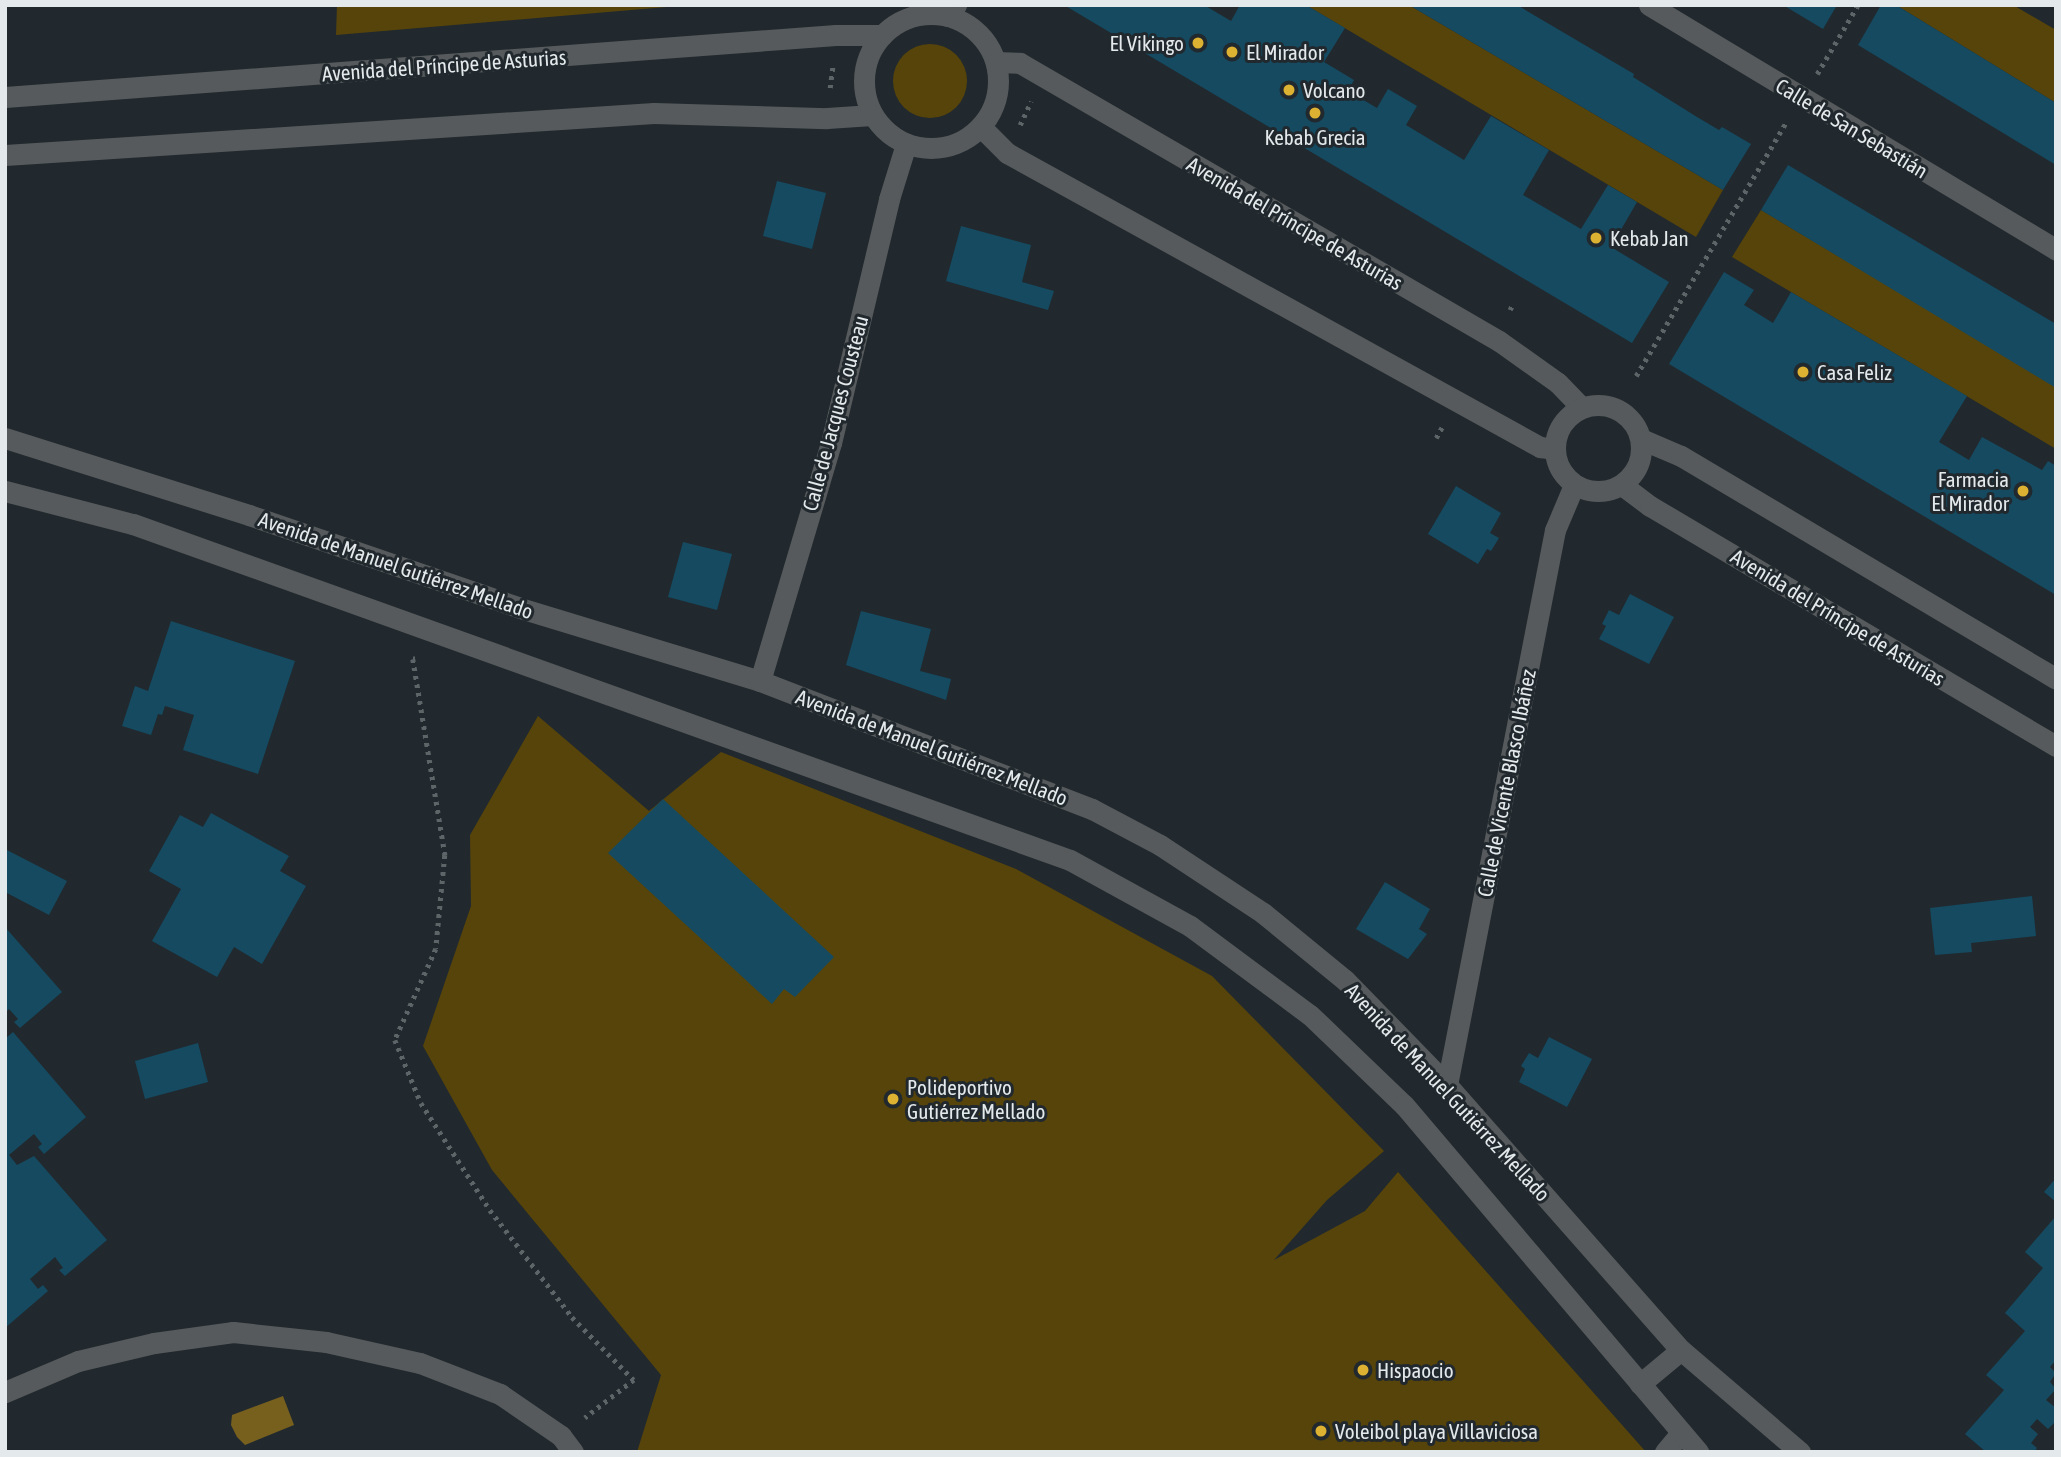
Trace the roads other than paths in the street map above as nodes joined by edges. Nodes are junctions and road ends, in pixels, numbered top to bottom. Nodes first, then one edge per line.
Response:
1 (1649, 5) edge
2 (952, 11) edge
3 (882, 35) junction
4 (996, 62) junction
5 (5, 97) edge
6 (872, 114) junction
7 (981, 127) junction
8 (906, 144) junction
9 (5, 155) edge
10 (2056, 250) edge
11 (1581, 407) junction
12 (5, 438) edge
13 (1641, 439) junction
14 (1554, 449) junction
15 (1574, 485) junction
16 (1622, 485) junction
17 (5, 491) edge
18 (2056, 679) edge
19 (760, 681) junction
20 (2056, 746) edge
21 (1447, 1085) junction
22 (1681, 1350) junction
23 (1640, 1384) junction
24 (5, 1392) edge
25 (1681, 1433) junction
26 (567, 1444) edge
27 (1665, 1452) edge
28 (1698, 1452) edge
29 (1800, 1452) edge

1 - 10 street, Calle de San Sebastián
2 - 3 street
2 - 4 street
3 - 5 street, Avenida del Príncipe de Asturias
3 - 6 street
4 - 7 street
4 - 11 street, Avenida del Príncipe de Asturias
6 - 8 street
6 - 9 street
7 - 8 street
7 - 14 street
8 - 19 street, Calle de Jacques Cousteau
11 - 13 street
11 - 14 street
12 - 19 street, Avenida de Manuel Gutiérrez Mellado
13 - 16 street
13 - 18 street
14 - 15 street
15 - 16 street
15 - 21 street, Calle de Vicente Blasco Ibáñez
16 - 20 street, Avenida del Príncipe de Asturias
17 - 23 street, Avenida de Manuel Gutiérrez Mellado
19 - 21 street, Avenida de Manuel Gutiérrez Mellado
21 - 22 street, Avenida de Manuel Gutiérrez Mellado
22 - 23 street
22 - 29 street, Avenida de Manuel Gutiérrez Mellado
23 - 25 street, Avenida de Manuel Gutiérrez Mellado
24 - 26 street
25 - 27 street
25 - 28 street, Avenida de Manuel Gutiérrez Mellado

